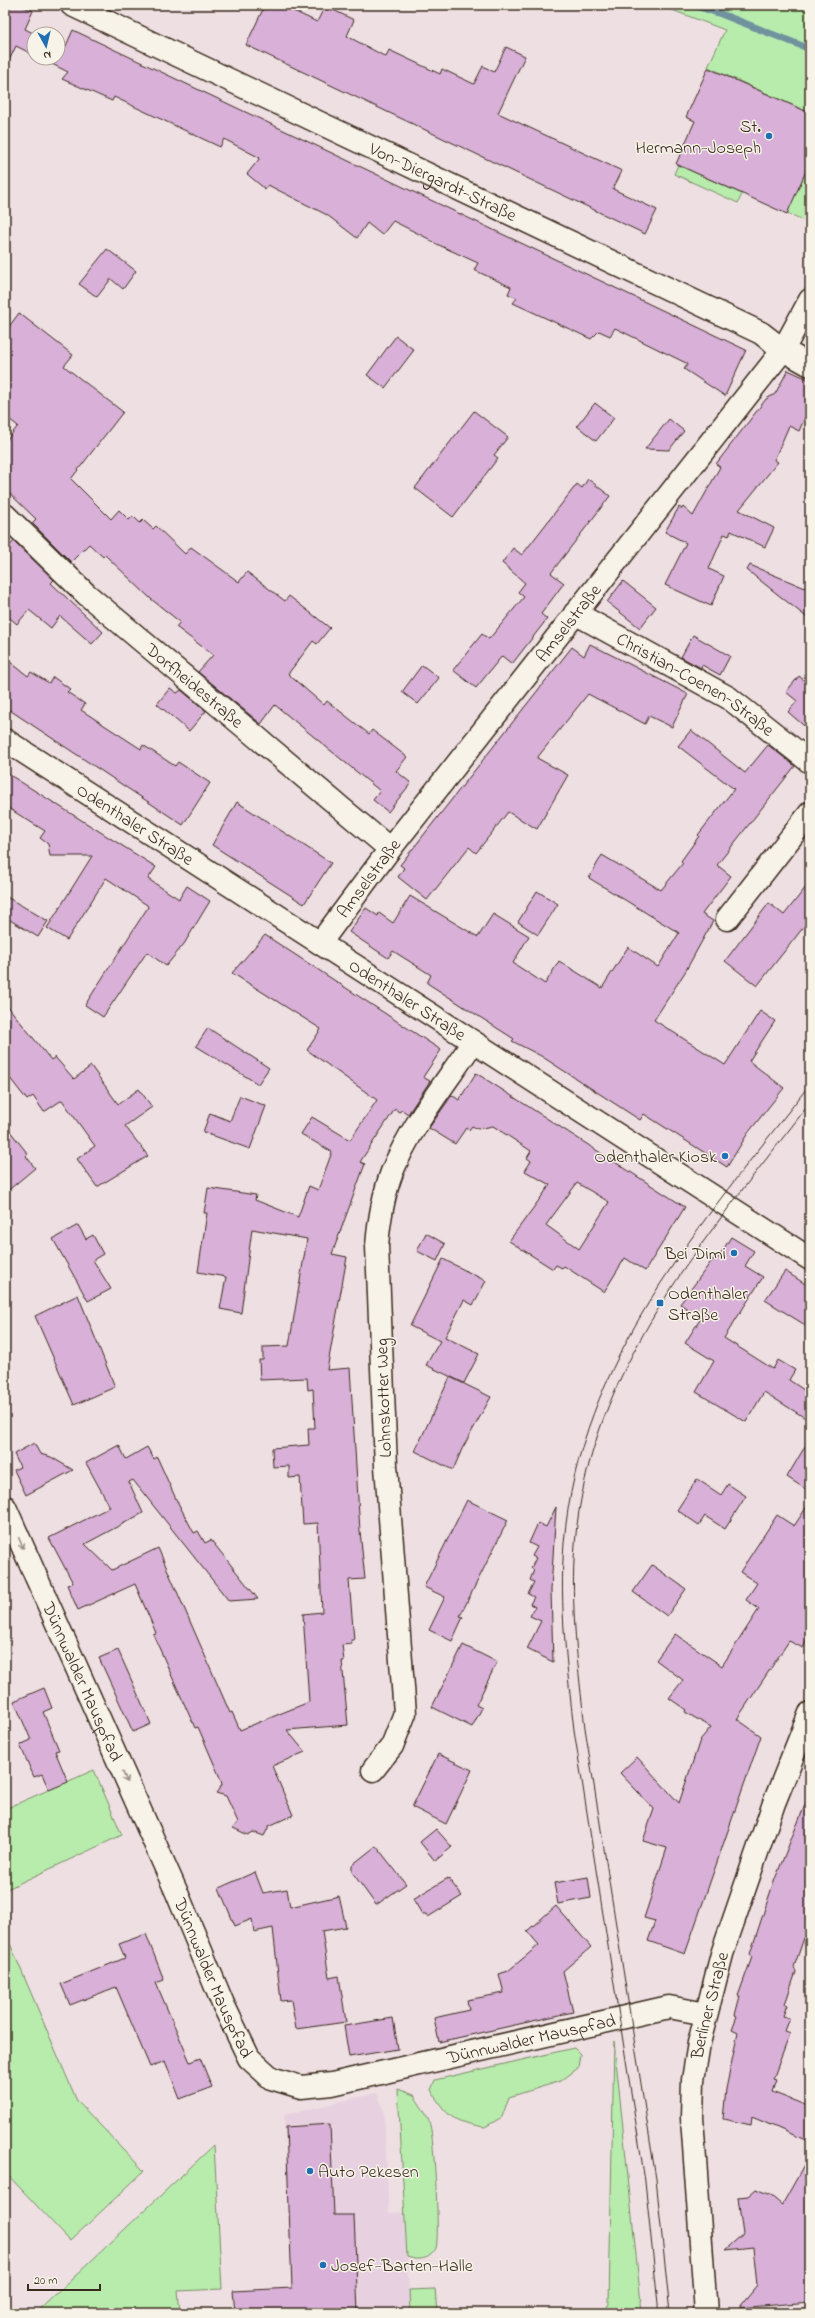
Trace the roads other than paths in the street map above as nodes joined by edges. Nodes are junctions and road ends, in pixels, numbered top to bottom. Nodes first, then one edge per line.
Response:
1 (72, 5) edge
2 (810, 300) edge
3 (783, 350) junction
4 (810, 364) edge
5 (5, 515) edge
6 (575, 613) junction
7 (5, 740) edge
8 (810, 762) edge
9 (810, 813) edge
10 (390, 849) junction
11 (727, 919) dead end
12 (320, 943) junction
13 (473, 1042) junction
14 (810, 1260) edge
15 (5, 1507) edge
16 (810, 1713) edge
17 (373, 1770) dead end
18 (706, 2014) junction
19 (706, 2313) edge

1 - 3 street, Von-Diergardt-Straße
2 - 3 street, Amselstraße
3 - 4 street, Von-Diergardt-Straße
3 - 6 street, Amselstraße
5 - 10 street, Dorfheidestraße
6 - 8 street, Christian-Coenen-Straße
6 - 10 street, Amselstraße
7 - 12 street, Odenthaler Straße
9 - 11 street
10 - 12 street, Amselstraße
12 - 13 street, Odenthaler Straße
13 - 14 street, Odenthaler Straße
13 - 17 street, Lohnskotter Weg
15 -> 18 street, Dünnwalder Mauspfad
16 - 18 street, Berliner Straße
18 - 19 street, Berliner Straße

